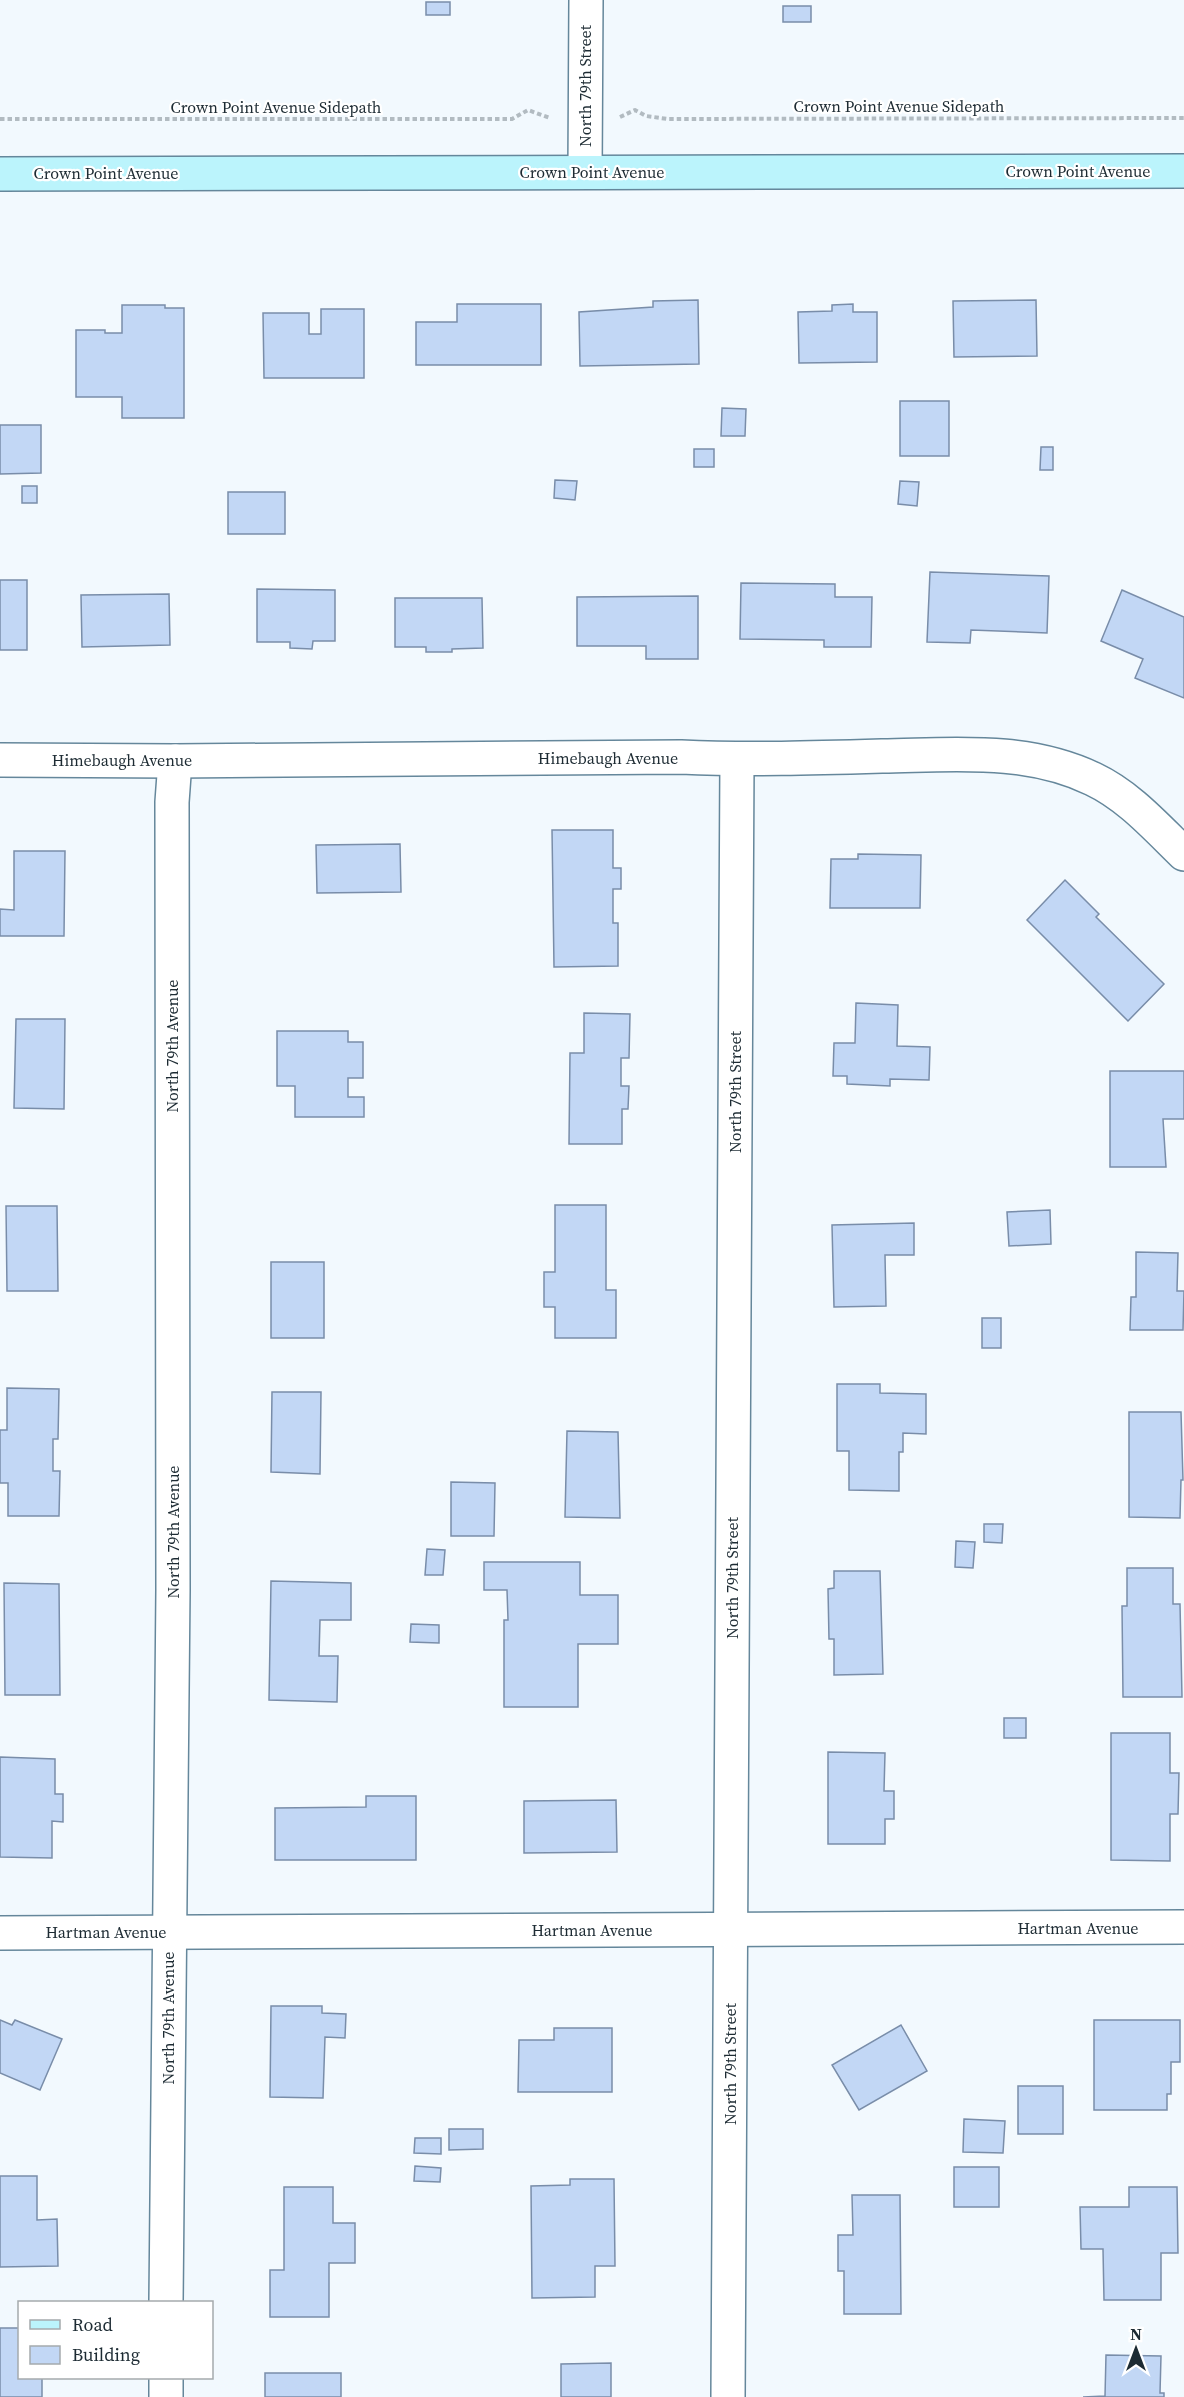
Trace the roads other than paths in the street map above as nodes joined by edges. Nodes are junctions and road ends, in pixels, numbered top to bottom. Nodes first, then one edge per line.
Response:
1 (586, 0) edge
2 (585, 171) junction
3 (1184, 171) edge
4 (0, 174) edge
5 (0, 760) edge
6 (737, 760) junction
7 (175, 761) junction
8 (1184, 854) edge
9 (1184, 1927) edge
10 (730, 1930) junction
11 (169, 1932) junction
12 (0, 1933) edge
13 (166, 2301) edge
14 (166, 2379) edge
15 (166, 2397) edge
16 (728, 2397) edge

1 - 2 street, North 79th Street
2 - 3 main road, Crown Point Avenue
2 - 4 main road, Crown Point Avenue
5 - 7 street, Himebaugh Avenue
6 - 7 street, Himebaugh Avenue
6 - 8 street, Himebaugh Avenue
6 - 10 street, North 79th Street
7 - 11 street, North 79th Avenue
9 - 10 street, Hartman Avenue
10 - 11 street, Hartman Avenue
10 - 16 street, North 79th Street
11 - 12 street, Hartman Avenue
11 - 13 street, North 79th Avenue
14 - 15 street

